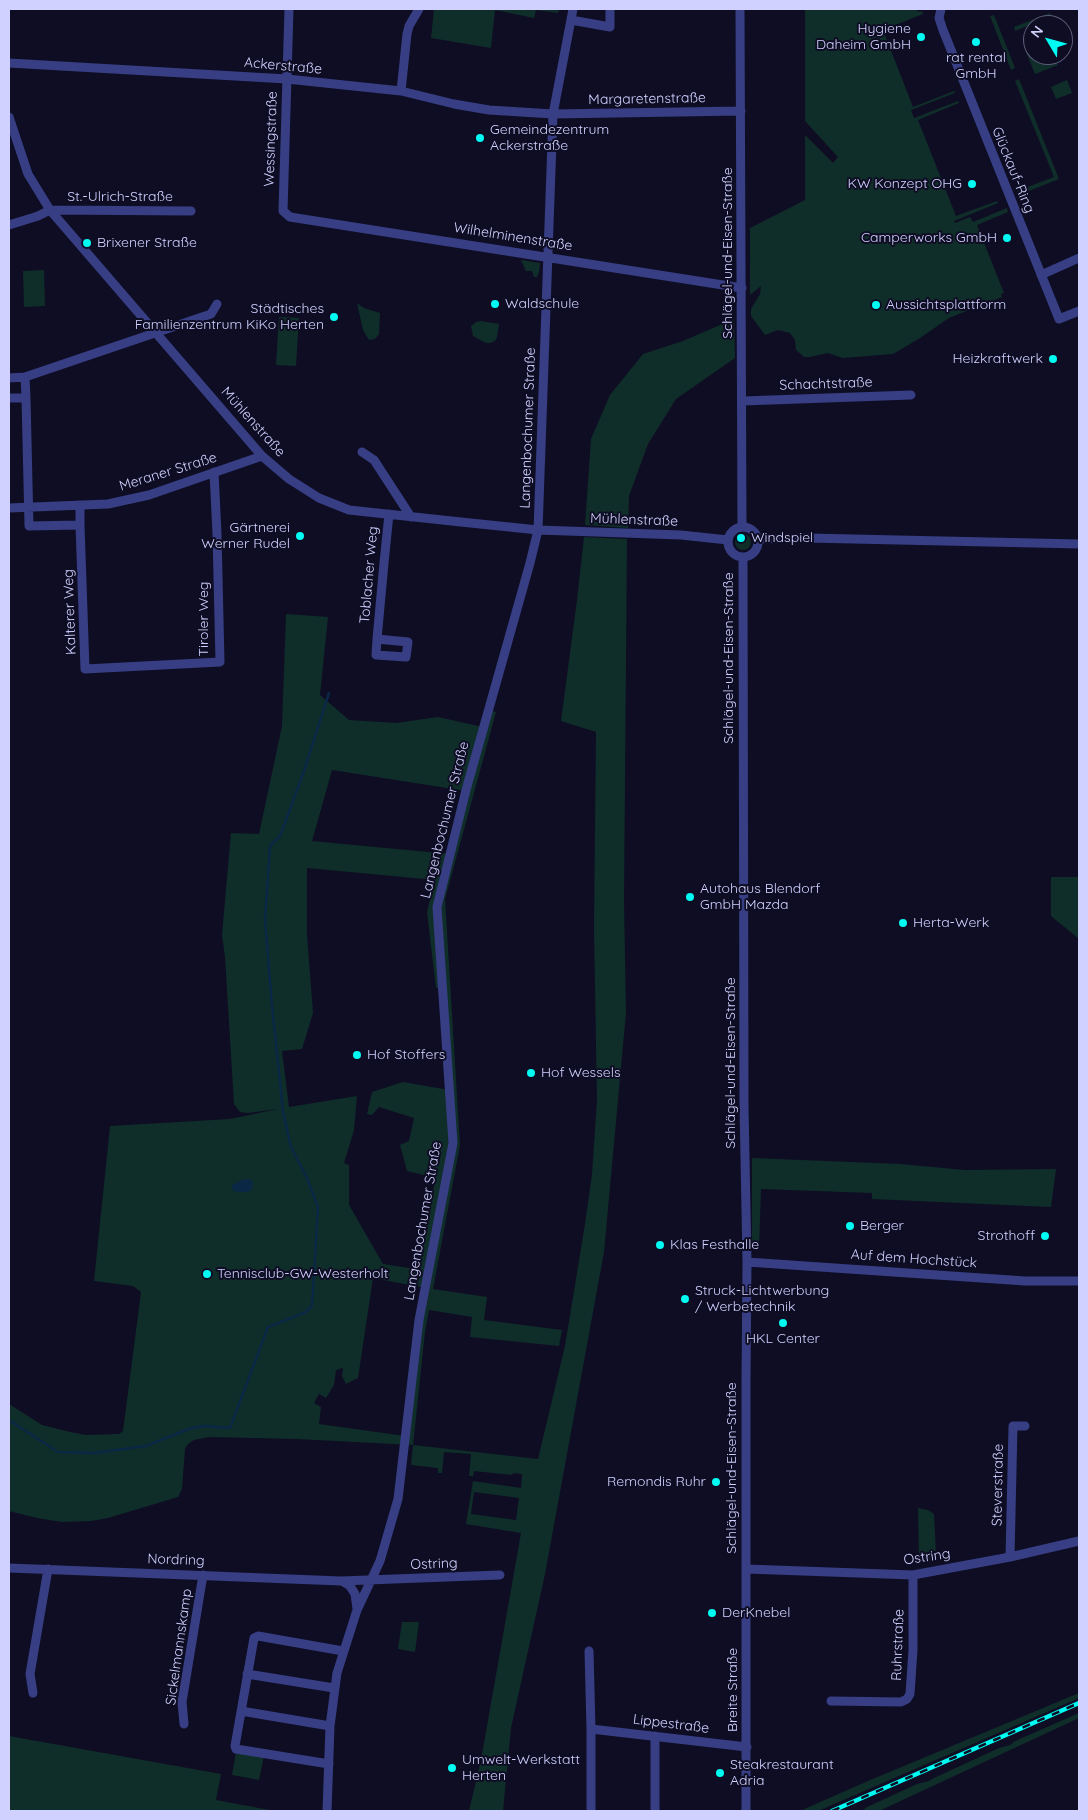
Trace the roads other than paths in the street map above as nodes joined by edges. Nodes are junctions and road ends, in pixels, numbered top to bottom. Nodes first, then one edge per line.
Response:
1 (289, 9) edge
2 (420, 9) edge
3 (573, 9) edge
4 (610, 9) edge
5 (740, 9) edge
6 (941, 9) edge
7 (571, 20) junction
8 (9, 63) edge
9 (287, 79) junction
10 (400, 91) junction
11 (741, 111) junction
12 (553, 114) junction
13 (9, 117) edge
14 (50, 210) junction
15 (190, 211) dead end
16 (282, 211) joint
17 (9, 225) edge
18 (548, 256) junction
19 (1079, 258) edge
20 (1041, 275) junction
21 (742, 288) junction
22 (217, 304) dead end
23 (1079, 310) edge
24 (156, 332) junction
25 (25, 377) junction
26 (9, 378) edge
27 (911, 395) dead end
28 (9, 398) edge
29 (26, 398) junction
30 (743, 401) junction
31 (362, 452) dead end
32 (262, 456) junction
33 (214, 472) junction
34 (80, 505) junction
35 (29, 506) junction
36 (9, 508) edge
37 (389, 514) junction
38 (411, 517) junction
39 (80, 525) junction
40 (742, 526) junction
41 (538, 530) junction
42 (758, 539) junction
43 (728, 540) junction
44 (1079, 544) edge
45 (743, 557) junction
46 (377, 639) dead end
47 (115, 668) joint
48 (747, 1262) junction
49 (1079, 1281) edge
50 (1025, 1426) dead end
51 (1079, 1540) edge
52 (1010, 1557) junction
53 (9, 1568) edge
54 (48, 1569) junction
55 (747, 1569) junction
56 (203, 1575) junction
57 (500, 1575) dead end
58 (914, 1575) junction
59 (370, 1580) junction
60 (341, 1581) junction
61 (357, 1610) junction
62 (343, 1651) junction
63 (589, 1651) dead end
64 (247, 1674) junction
65 (334, 1688) junction
66 (33, 1693) dead end
67 (831, 1702) dead end
68 (241, 1711) junction
69 (184, 1724) dead end
70 (330, 1726) junction
71 (592, 1729) junction
72 (654, 1736) junction
73 (746, 1747) junction
74 (329, 1764) junction
75 (328, 1811) edge
76 (591, 1811) edge
77 (655, 1811) edge
78 (746, 1811) edge

1 - 9 street, Wessingstraße
2 - 10 street
3 - 7 street, Langenbochumer Straße
4 - 7 street
5 - 11 street, Schlägel-und-Eisen-Straße
6 - 20 street, Glückauf-Ring
7 - 12 street, Langenbochumer Straße
8 - 9 street, Ackerstraße
9 - 10 street, Ackerstraße
9 - 16 street, Wessingstraße
10 - 12 street, Ackerstraße
11 - 12 street, Margaretenstraße
11 - 21 street, Schlägel-und-Eisen-Straße
12 - 18 street, Langenbochumer Straße
13 - 14 street, Mühlenstraße
14 - 15 street, St.-Ulrich-Straße
14 - 17 street
14 - 24 street, Mühlenstraße
16 - 18 street, Wilhelminenstraße
18 - 21 street, Wilhelminenstraße
18 - 41 street, Langenbochumer Straße
19 - 20 street
20 - 23 street, Glückauf-Ring
21 - 30 street, Schlägel-und-Eisen-Straße
22 - 24 street
24 - 25 street
24 - 32 street, Mühlenstraße
25 - 26 street
25 - 29 street
27 - 30 street, Schachtstraße
28 - 29 street
29 - 35 street
30 - 40 street, Schlägel-und-Eisen-Straße
31 - 38 street
32 - 33 street, Meraner Straße
32 - 37 street, Mühlenstraße
33 - 34 street, Meraner Straße
33 - 47 street, Tiroler Weg
34 - 35 street, Meraner Straße
34 - 39 street
35 - 36 street, Meraner Straße
35 - 39 street
37 - 38 street, Mühlenstraße
37 - 46 street, Toblacher Weg
38 - 41 street, Mühlenstraße
39 - 47 street, Kalterer Weg
40 - 42 street
40 - 43 street
41 - 43 street, Mühlenstraße
41 - 59 street, Langenbochumer Straße
42 - 44 street
42 - 45 street, Schlägel-und-Eisen-Straße
43 - 45 street, Schlägel-und-Eisen-Straße
45 - 48 street, Schlägel-und-Eisen-Straße
48 - 49 street, Auf dem Hochstück
48 - 55 street, Schlägel-und-Eisen-Straße
50 - 52 street, Steverstraße
51 - 52 street, Ostring
52 - 58 street, Ostring
53 - 54 street, Nordring
54 - 56 street, Nordring
54 - 66 street
55 - 58 street, Ostring
55 - 73 street, Breite Straße
56 - 60 street, Nordring
56 - 69 street, Sickelmannskamp
57 - 59 street, Ostring
58 - 67 street, Ruhrstraße
59 - 60 street, Nordring
59 - 61 street, Langenbochumer Straße
60 - 61 street
61 - 62 street, Langenbochumer Straße
62 - 64 street
62 - 65 street, Langenbochumer Straße
63 - 71 street
64 - 65 street
64 - 68 street
65 - 70 street, Langenbochumer Straße
68 - 70 street
68 - 74 street
70 - 74 street, Langenbochumer Straße
71 - 72 street, Lippestraße
71 - 76 street
72 - 73 street, Lippestraße
72 - 77 street
73 - 78 street, Breite Straße
74 - 75 street, Langenbochumer Straße

